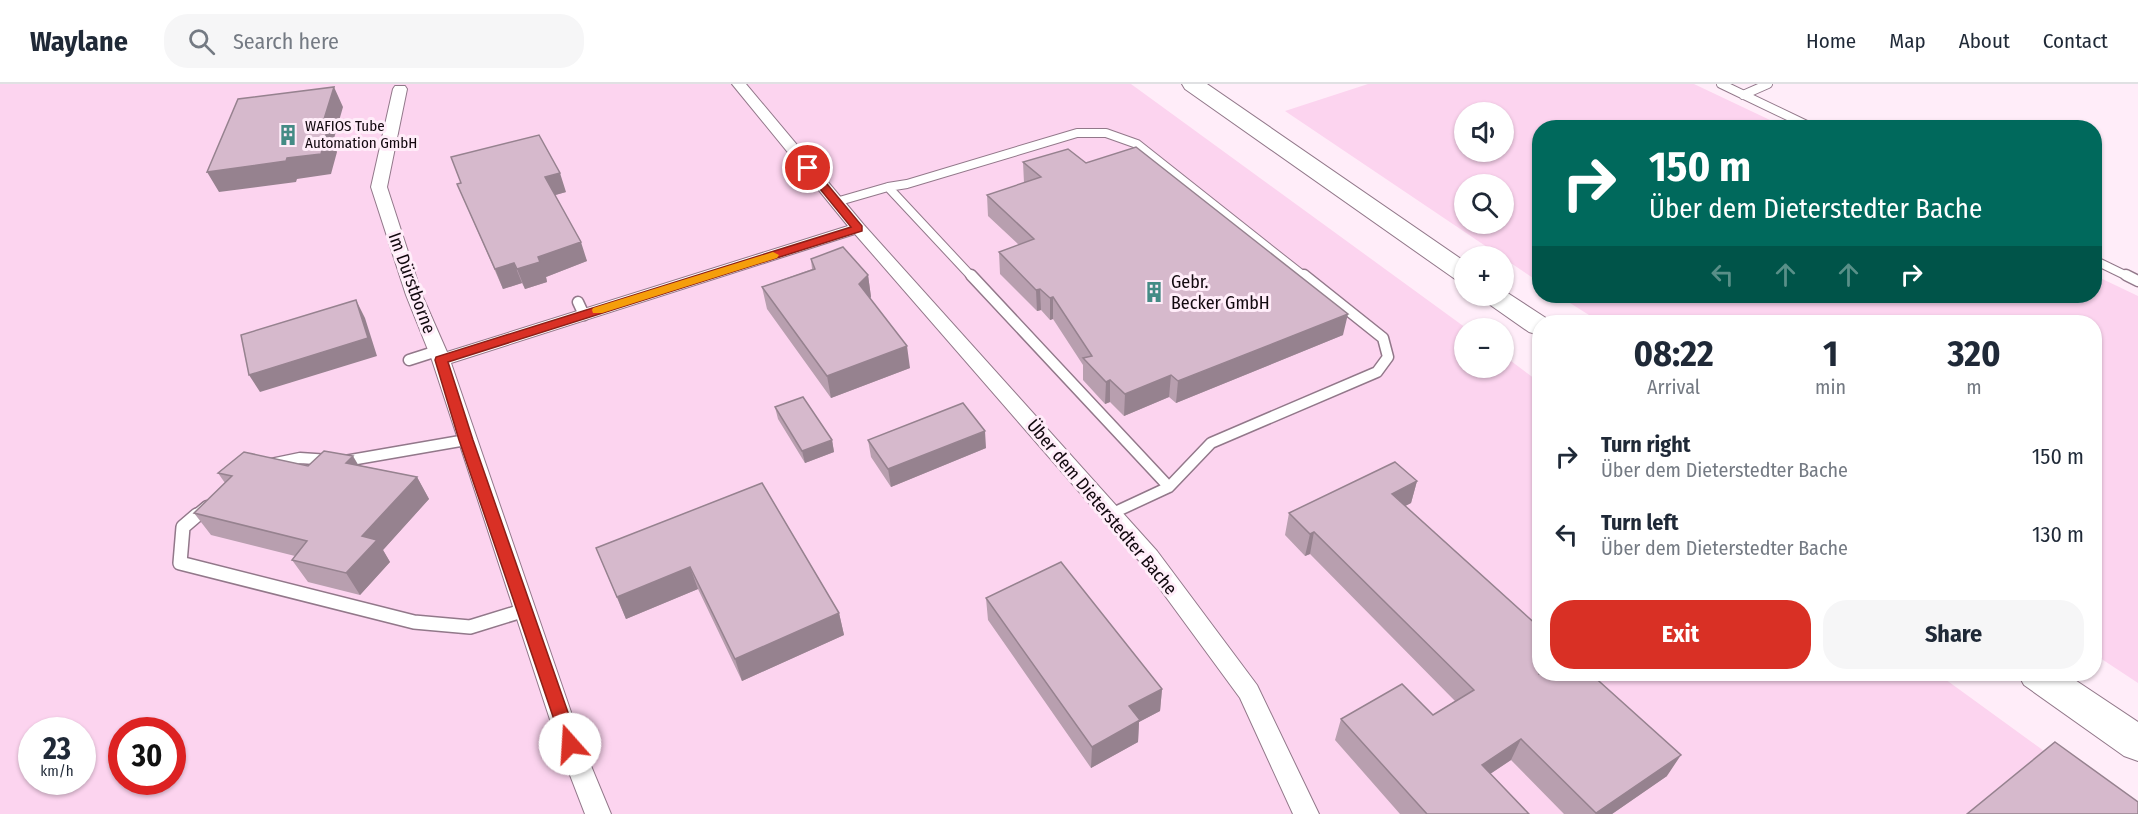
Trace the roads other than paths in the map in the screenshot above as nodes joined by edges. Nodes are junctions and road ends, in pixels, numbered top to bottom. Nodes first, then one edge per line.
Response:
1 (739, 84) edge
2 (1193, 84) edge
3 (1720, 84) edge
4 (1768, 84) edge
5 (400, 89) dead end
6 (1743, 95) junction
7 (1796, 120) edge
8 (888, 187) junction
9 (836, 202) junction
10 (858, 228) junction
11 (2102, 264) edge
12 (1454, 266) edge
13 (2138, 281) edge
14 (1510, 306) edge
15 (1532, 321) edge
16 (439, 356) junction
17 (409, 360) dead end
18 (466, 440) junction
19 (258, 467) edge
20 (1168, 487) junction
21 (215, 498) edge
22 (1111, 514) junction
23 (525, 610) junction
24 (2047, 681) edge
25 (2138, 744) edge
26 (598, 814) edge
27 (1306, 814) edge

1 - 9 street, Über dem Dieterstedter Bache
2 - 12 main road
3 - 6 lane
4 - 6 lane
5 - 16 street, Im Dürstborne
6 - 7 lane
8 - 9 lane
8 - 20 lane
8 - 20 lane
9 - 10 street, Über dem Dieterstedter Bache
10 - 16 street
10 - 22 street, Über dem Dieterstedter Bache
11 - 13 lane
14 - 15 main road
16 - 17 lane
16 - 18 street, Im Dürstborne
18 - 19 lane
18 - 23 street, Im Dürstborne
20 - 22 lane
21 - 23 lane
22 - 27 street, Über dem Dieterstedter Bache
23 - 26 street, Im Dürstborne
24 - 25 main road

